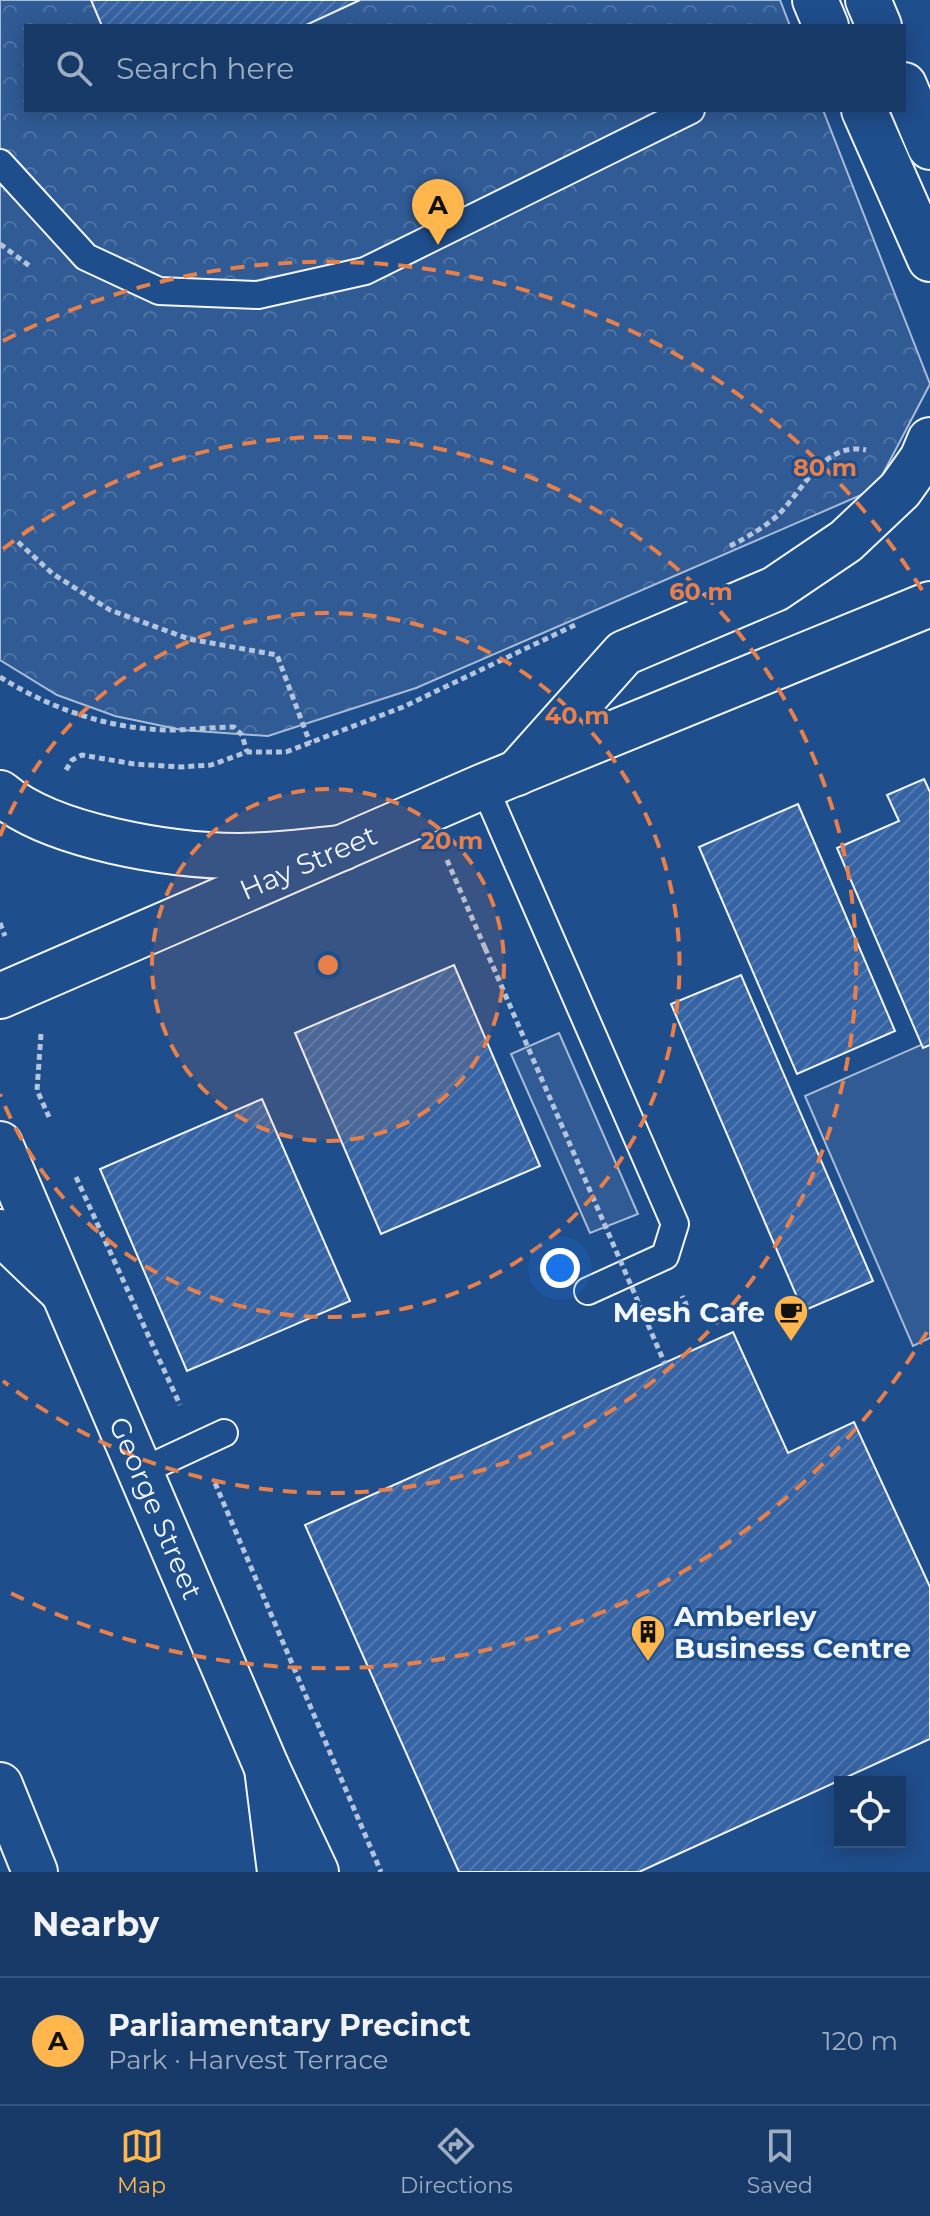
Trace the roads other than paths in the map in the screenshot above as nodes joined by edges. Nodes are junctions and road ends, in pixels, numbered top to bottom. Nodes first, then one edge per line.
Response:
1 (815, 0) edge
2 (825, 24) edge
3 (906, 90) edge
4 (687, 112) edge
5 (865, 112) edge
6 (930, 147) edge
7 (0, 163) edge
8 (930, 259) edge
9 (930, 440) edge
10 (930, 604) edge
11 (500, 780) junction
12 (0, 793) edge
13 (342, 848) junction
14 (0, 996) edge
15 (0, 1144) edge
16 (0, 1232) edge
17 (61, 1290) junction
18 (588, 1291) dead end
19 (224, 1433) dead end
20 (140, 1472) junction
21 (267, 1768) junction
22 (0, 1785) edge
23 (35, 1872) edge
24 (280, 1872) edge
25 (316, 1872) edge

1 - 2 main road
3 - 6 main road
4 - 7 lane
5 - 8 main road
9 - 11 main road
10 - 11 main road, Hay Street
11 - 13 main road, Hay Street
11 - 18 lane
12 - 13 main road
13 - 14 main road, Hay Street
15 - 17 main road, George Street
16 - 17 main road
17 - 20 main road, George Street
19 - 20 lane
20 - 21 main road, George Street
21 - 24 main road
21 - 25 main road, George Street
22 - 23 main road

